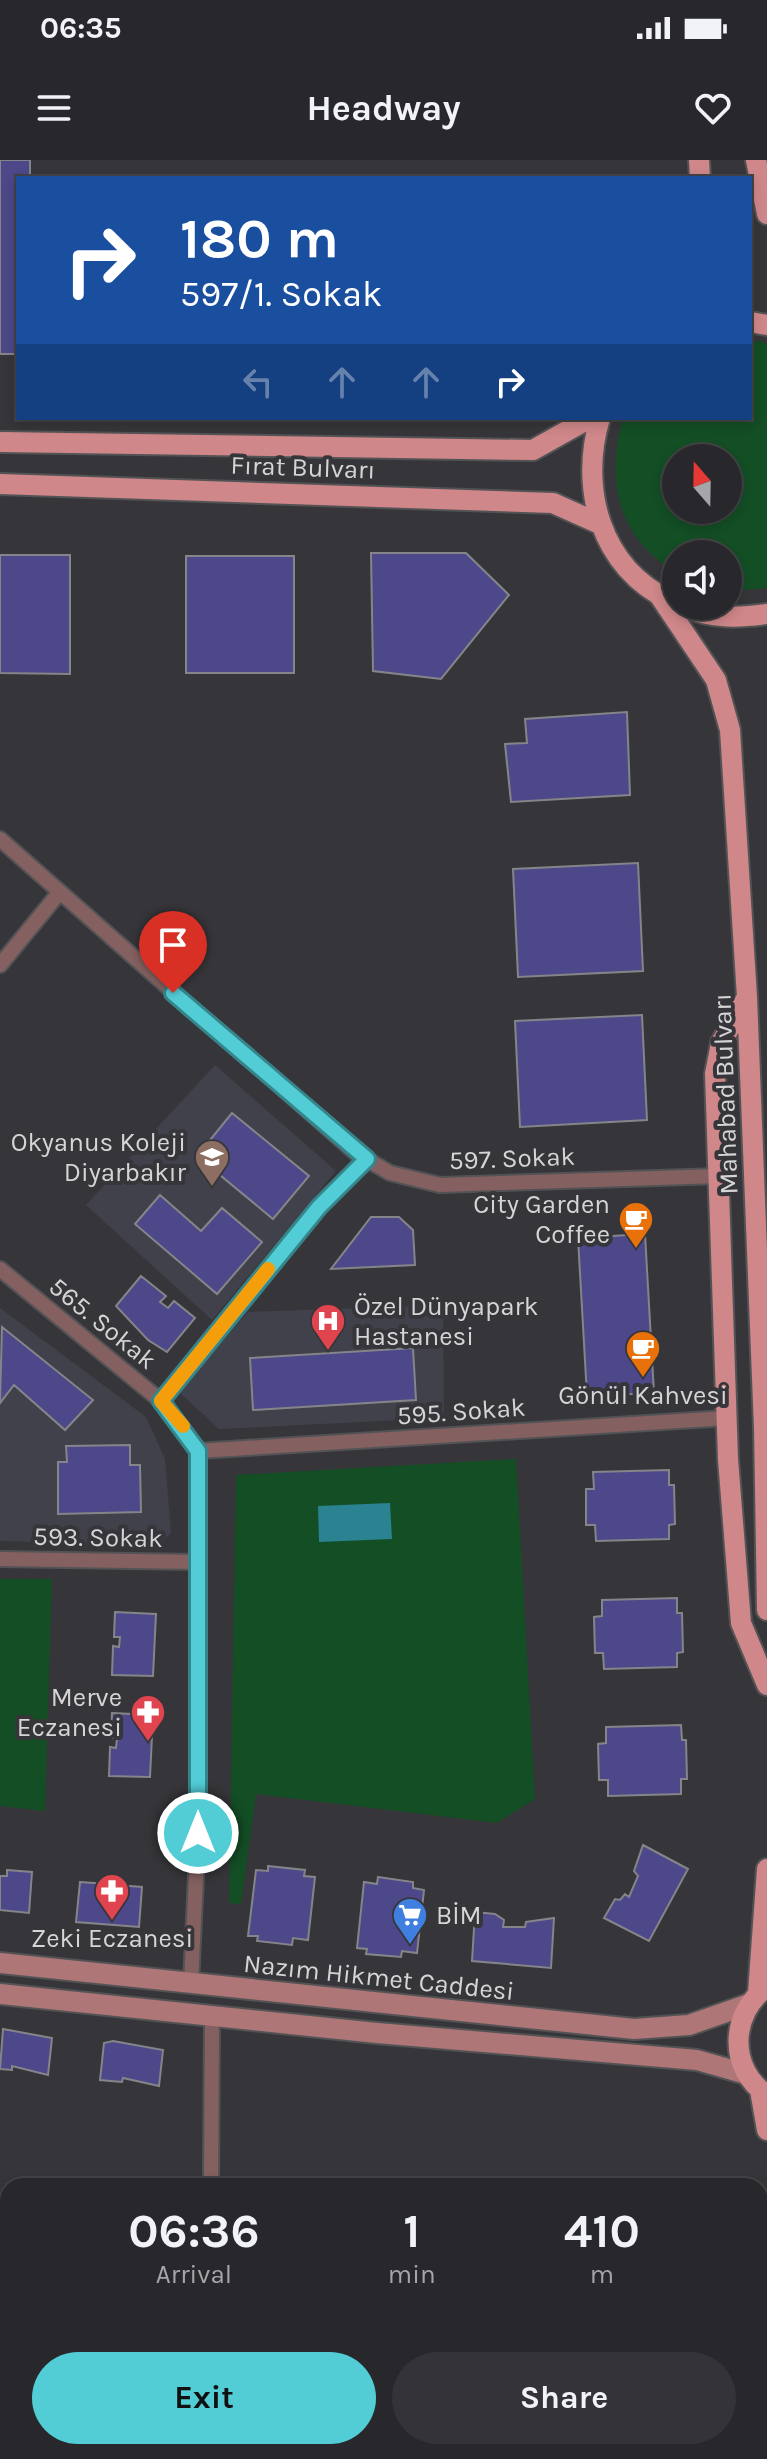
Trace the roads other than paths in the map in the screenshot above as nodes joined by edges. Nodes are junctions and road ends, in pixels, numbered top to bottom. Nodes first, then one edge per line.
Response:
1 (756, 160) edge
2 (767, 214) edge
3 (586, 420) edge
4 (599, 420) edge
5 (0, 442) edge
6 (0, 484) edge
7 (600, 524) junction
8 (662, 596) edge
9 (767, 614) edge
10 (742, 617) edge
11 (680, 620) edge
12 (0, 839) edge
13 (59, 893) junction
14 (0, 965) edge
15 (747, 997) junction
16 (367, 1159) junction
17 (720, 1176) junction
18 (0, 1269) edge
19 (161, 1401) junction
20 (727, 1418) junction
21 (198, 1451) junction
22 (0, 1559) edge
23 (196, 1562) junction
24 (767, 1610) edge
25 (767, 1685) edge
26 (767, 1869) edge
27 (0, 1963) edge
28 (191, 1983) junction
29 (0, 1994) edge
30 (758, 1994) edge
31 (212, 2016) junction
32 (746, 2074) junction
33 (763, 2093) edge
34 (767, 2130) edge
35 (211, 2178) edge

1 - 2 main road
3 - 5 main road, Fırat Bulvarı
4 - 7 main road, Mahabad Bulvarı
6 - 7 main road, Fırat Bulvarı
7 - 8 main road, Mahabad Bulvarı
9 - 10 main road
11 - 15 main road, Mahabad Bulvarı
12 - 13 street, 597. Sokak
13 - 14 street
13 - 16 street, 597. Sokak
15 - 17 main road
15 - 24 main road, Mahabad Bulvarı
16 - 17 street, 597. Sokak
16 - 19 street
17 - 20 main road
18 - 19 street, 565. Sokak
19 - 21 street, 565. Sokak
20 - 21 street, 595. Sokak
20 - 25 main road
21 - 23 street
22 - 23 street, 593. Sokak
23 - 28 street
26 - 30 main road
27 - 28 main road, Nazım Hikmet Caddesi
28 - 30 main road, Nazım Hikmet Caddesi
29 - 31 main road, Nazım Hikmet Caddesi
30 - 32 main road
31 - 32 main road, Nazım Hikmet Caddesi
31 - 35 street
32 - 33 main road
33 - 34 main road

